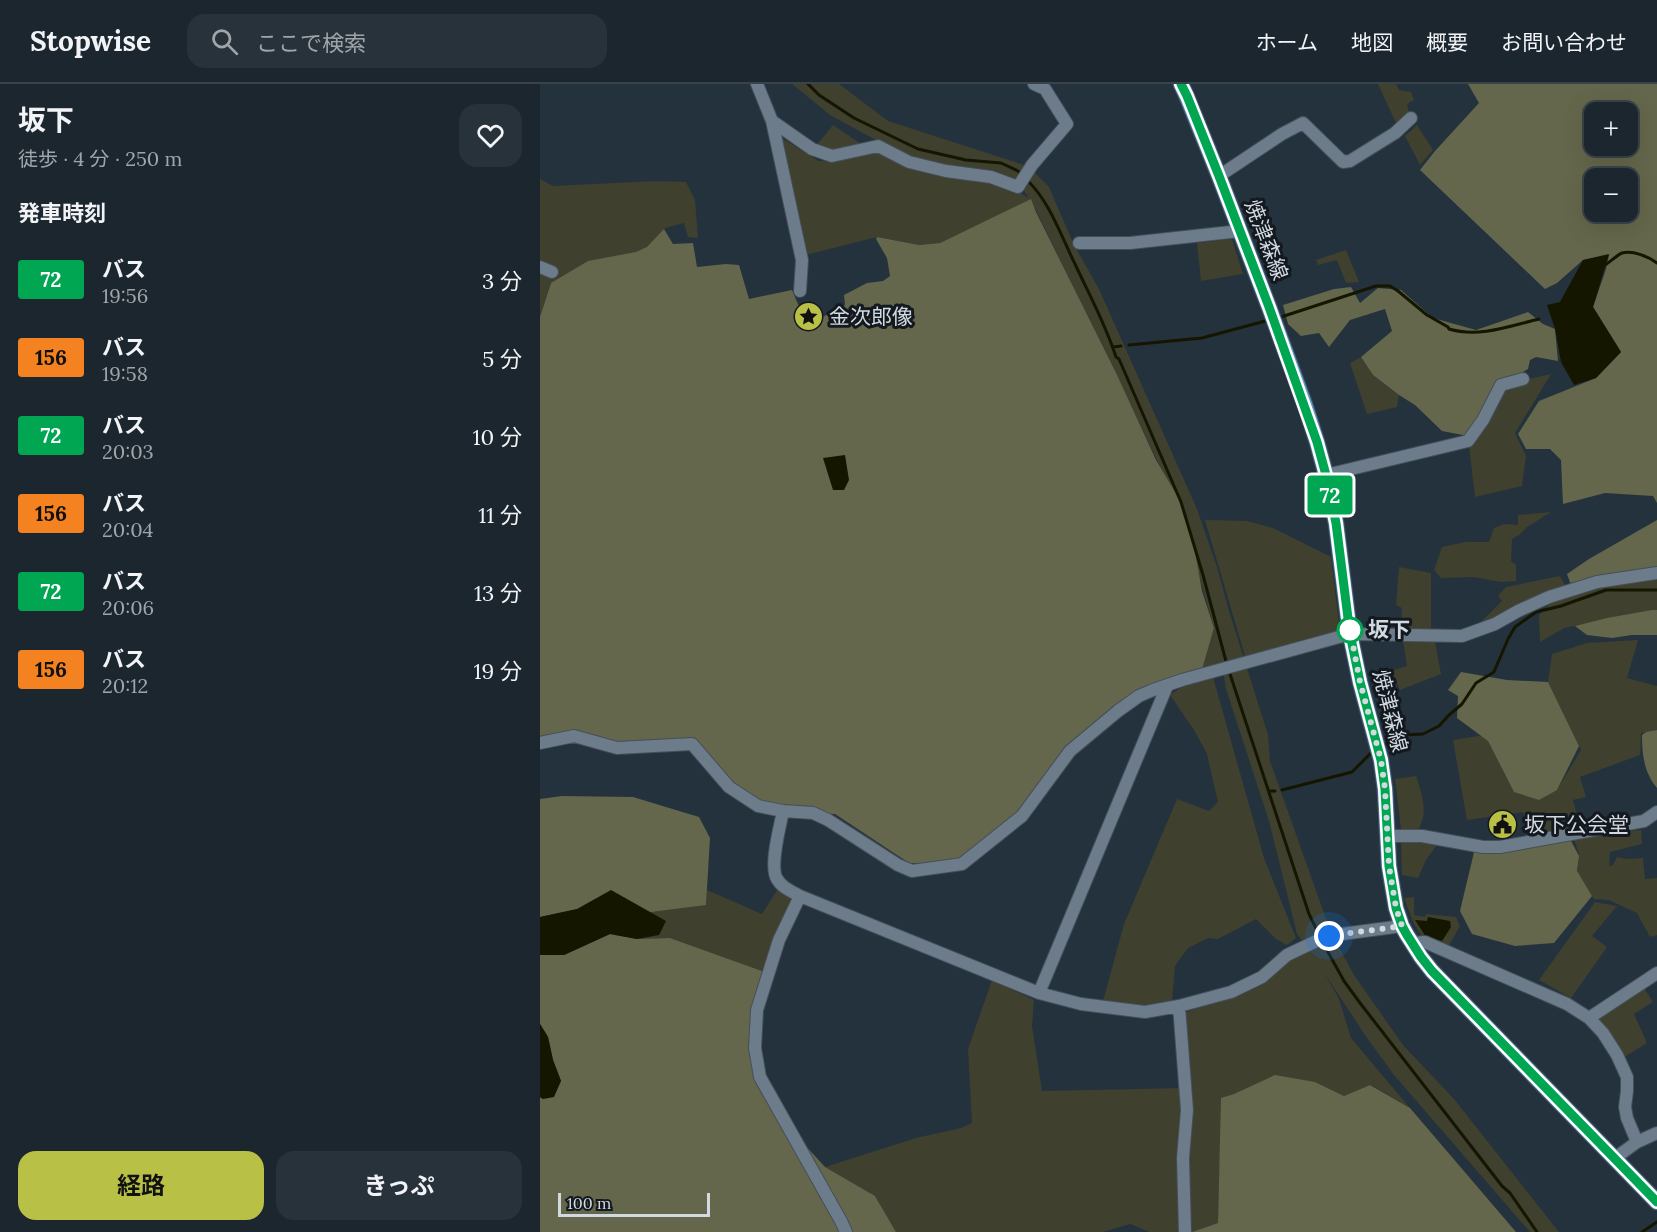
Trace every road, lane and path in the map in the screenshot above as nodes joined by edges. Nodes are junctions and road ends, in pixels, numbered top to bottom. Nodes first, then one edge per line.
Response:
1 (757, 84) edge
2 (1034, 84) edge
3 (1181, 84) edge
4 (1411, 118) dead end
5 (772, 121) junction
6 (1219, 176) junction
7 (1240, 231) junction
8 (1079, 243) dead end
9 (540, 267) edge
10 (552, 272) dead end
11 (800, 291) dead end
12 (1524, 380) dead end
13 (1326, 475) junction
14 (1657, 573) edge
15 (1350, 634) junction
16 (1167, 686) junction
17 (540, 743) edge
18 (783, 812) junction
19 (1657, 812) edge
20 (1389, 836) junction
21 (800, 896) junction
22 (1402, 926) junction
23 (1412, 943) junction
24 (1657, 973) edge
25 (1039, 993) junction
26 (1179, 1006) junction
27 (1589, 1018) junction
28 (1657, 1133) edge
29 (1637, 1142) junction
30 (1615, 1158) junction
31 (1657, 1202) edge
32 (846, 1232) edge
33 (1185, 1232) edge

1 - 5 street
2 - 5 street
3 - 6 main road, 焼津森線
4 - 6 street
5 - 11 street
6 - 7 main road, 焼津森線
7 - 8 street
7 - 13 main road, 焼津森線
9 - 10 street
12 - 13 street
13 - 15 main road, 焼津森線
14 - 15 street
15 - 16 street
15 - 20 main road, 焼津森線
16 - 18 street
16 - 25 street
17 - 18 street
18 - 21 street
19 - 20 street
20 - 22 main road, 焼津森線
21 - 25 street
21 - 32 street
22 - 23 main road, 焼津森線
22 - 26 street
23 - 27 street
23 - 30 main road, 焼津森線
24 - 27 street
25 - 26 street
26 - 33 street
27 - 29 street
28 - 29 street
29 - 30 street
30 - 31 main road, 焼津森線

